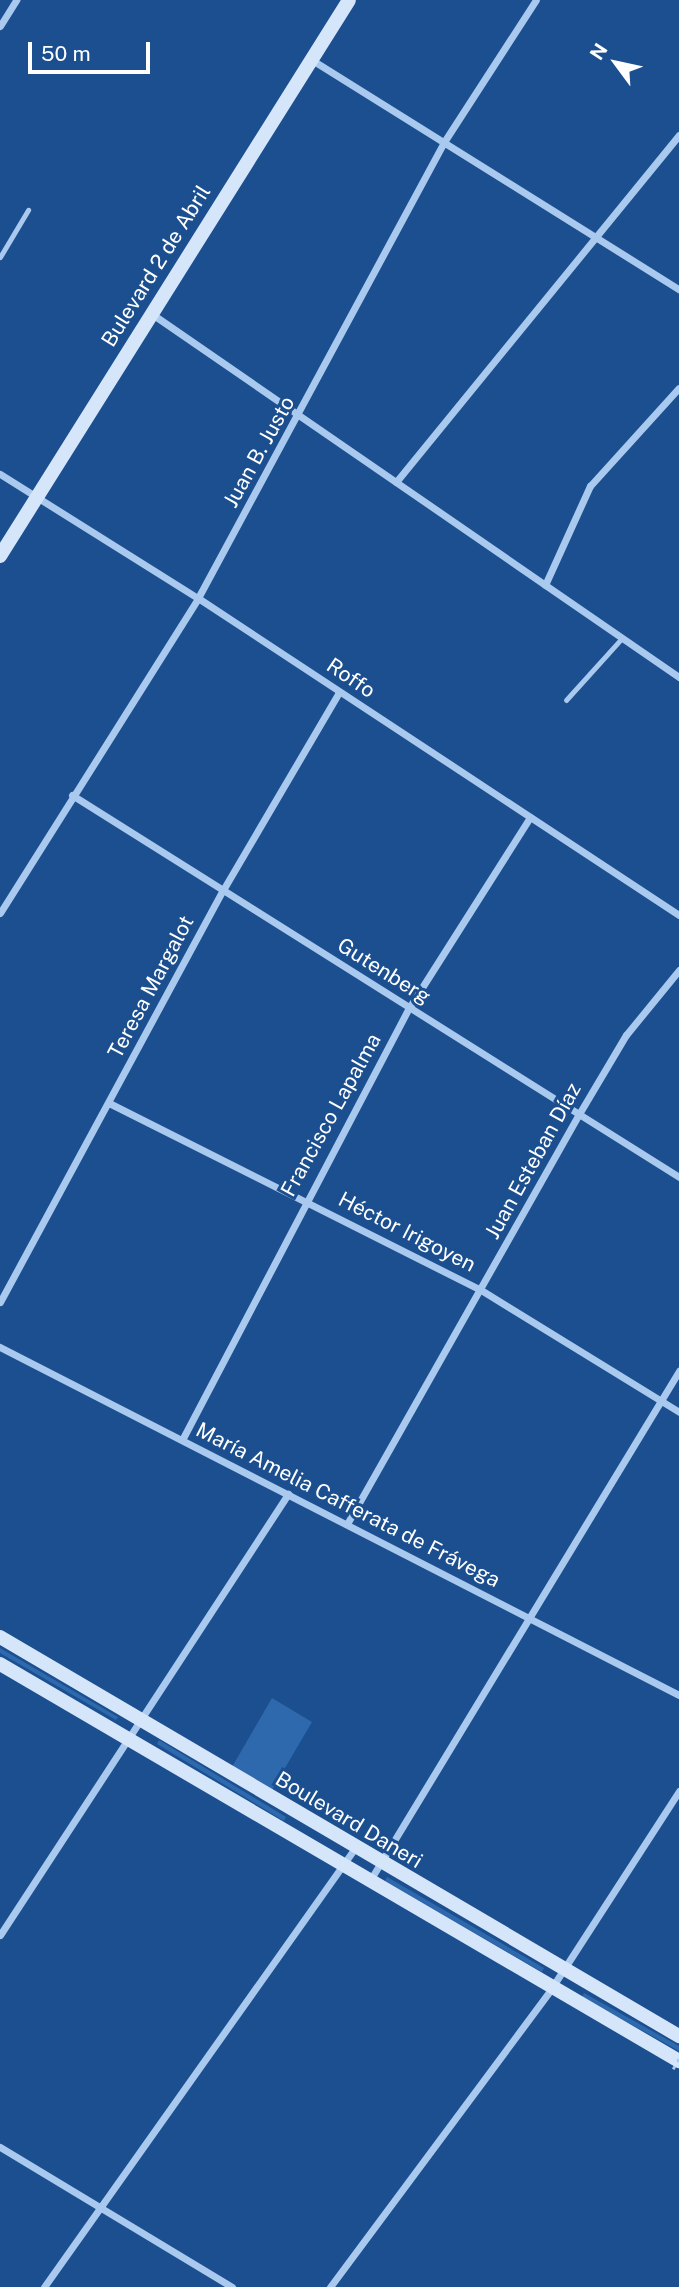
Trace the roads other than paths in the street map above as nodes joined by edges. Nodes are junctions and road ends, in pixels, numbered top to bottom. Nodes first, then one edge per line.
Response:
1 (16, 0) edge
2 (349, 0) edge
3 (536, 0) edge
4 (0, 26) edge
5 (311, 60) junction
6 (679, 135) edge
7 (444, 142) junction
8 (28, 211) dead end
9 (593, 235) junction
10 (0, 257) edge
11 (679, 289) edge
12 (150, 313) junction
13 (679, 388) edge
14 (301, 412) junction
15 (0, 474) edge
16 (396, 482) junction
17 (36, 496) junction
18 (0, 555) edge
19 (545, 585) junction
20 (198, 598) junction
21 (622, 638) junction
22 (679, 677) edge
23 (339, 692) junction
24 (566, 700) dead end
25 (72, 795) junction
26 (530, 817) junction
27 (223, 890) junction
28 (0, 913) edge
29 (679, 915) edge
30 (679, 970) edge
31 (409, 1008) junction
32 (109, 1103) junction
33 (579, 1114) junction
34 (679, 1177) edge
35 (305, 1199) junction
36 (481, 1290) junction
37 (0, 1302) edge
38 (0, 1348) edge
39 (679, 1371) edge
40 (660, 1400) junction
41 (679, 1412) edge
42 (182, 1440) junction
43 (288, 1494) junction
44 (347, 1524) junction
45 (529, 1618) junction
46 (0, 1637) edge
47 (0, 1664) edge
48 (679, 1695) edge
49 (142, 1720) junction
50 (130, 1740) junction
51 (679, 1791) edge
52 (300, 1815) junction
53 (288, 1835) junction
54 (355, 1848) junction
55 (380, 1864) junction
56 (341, 1868) junction
57 (368, 1883) junction
58 (0, 1935) edge
59 (564, 1970) junction
60 (551, 1989) junction
61 (679, 2036) edge
62 (677, 2063) edge
63 (0, 2147) edge
64 (100, 2210) junction
65 (44, 2287) edge
66 (232, 2287) edge
67 (330, 2287) edge

1 - 4 street
2 - 5 main road, Bulevard 2 de Abril
3 - 7 street, Juan B. Justo
5 - 7 street
5 - 12 main road, Bulevard 2 de Abril
6 - 9 street
7 - 9 street
7 - 14 street, Juan B. Justo
8 - 10 lane
9 - 11 street
9 - 16 street
12 - 14 street
12 - 17 main road, Bulevard 2 de Abril
13 - 19 street
14 - 16 street
14 - 20 street, Juan B. Justo
15 - 17 street, Roffo
16 - 19 street
17 - 18 main road, Bulevard 2 de Abril
17 - 20 street, Roffo
19 - 21 street
20 - 23 street, Roffo
20 - 25 street, Juan B. Justo
21 - 22 street
21 - 24 lane
23 - 26 street, Roffo
23 - 27 street, Teresa Margalot
25 - 27 street, Gutenberg
25 - 28 street, Juan B. Justo
26 - 29 street, Roffo
26 - 31 street, Francisco Lapalma
27 - 31 street, Gutenberg
27 - 32 street, Teresa Margalot
30 - 33 street, Juan Esteban Díaz
31 - 33 street, Gutenberg
31 - 35 street, Francisco Lapalma
32 - 35 street, Héctor Irigoyen
32 - 37 street, Teresa Margalot
33 - 34 street, Gutenberg
33 - 36 street, Juan Esteban Díaz
35 - 36 street, Héctor Irigoyen
35 - 42 street, Francisco Lapalma
36 - 40 street, Héctor Irigoyen
36 - 44 street, Juan Esteban Díaz
38 - 42 street, María Amelia Cafferata de Frávega
39 - 40 street
40 - 41 street, Héctor Irigoyen
40 - 45 street
42 - 43 street, María Amelia Cafferata de Frávega
43 - 44 street, María Amelia Cafferata de Frávega
43 - 49 street
44 - 45 street, María Amelia Cafferata de Frávega
45 - 48 street, María Amelia Cafferata de Frávega
45 - 55 street
46 - 49 main road, Boulevard Daneri
47 - 50 main road, Boulevard Daneri
49 - 50 street
49 - 52 main road, Boulevard Daneri
50 - 53 main road, Boulevard Daneri
50 - 58 street
51 - 59 street
52 - 53 main road
52 - 54 main road, Boulevard Daneri
53 - 56 main road, Boulevard Daneri
54 - 55 main road, Boulevard Daneri
54 - 56 street
55 - 57 street
55 - 59 main road, Boulevard Daneri
56 - 57 main road, Boulevard Daneri
56 - 64 street
57 - 60 main road, Boulevard Daneri
59 - 60 street
59 - 61 main road, Boulevard Daneri
60 - 62 main road, Boulevard Daneri
60 - 67 street
63 - 64 street
64 - 65 street
64 - 66 street

